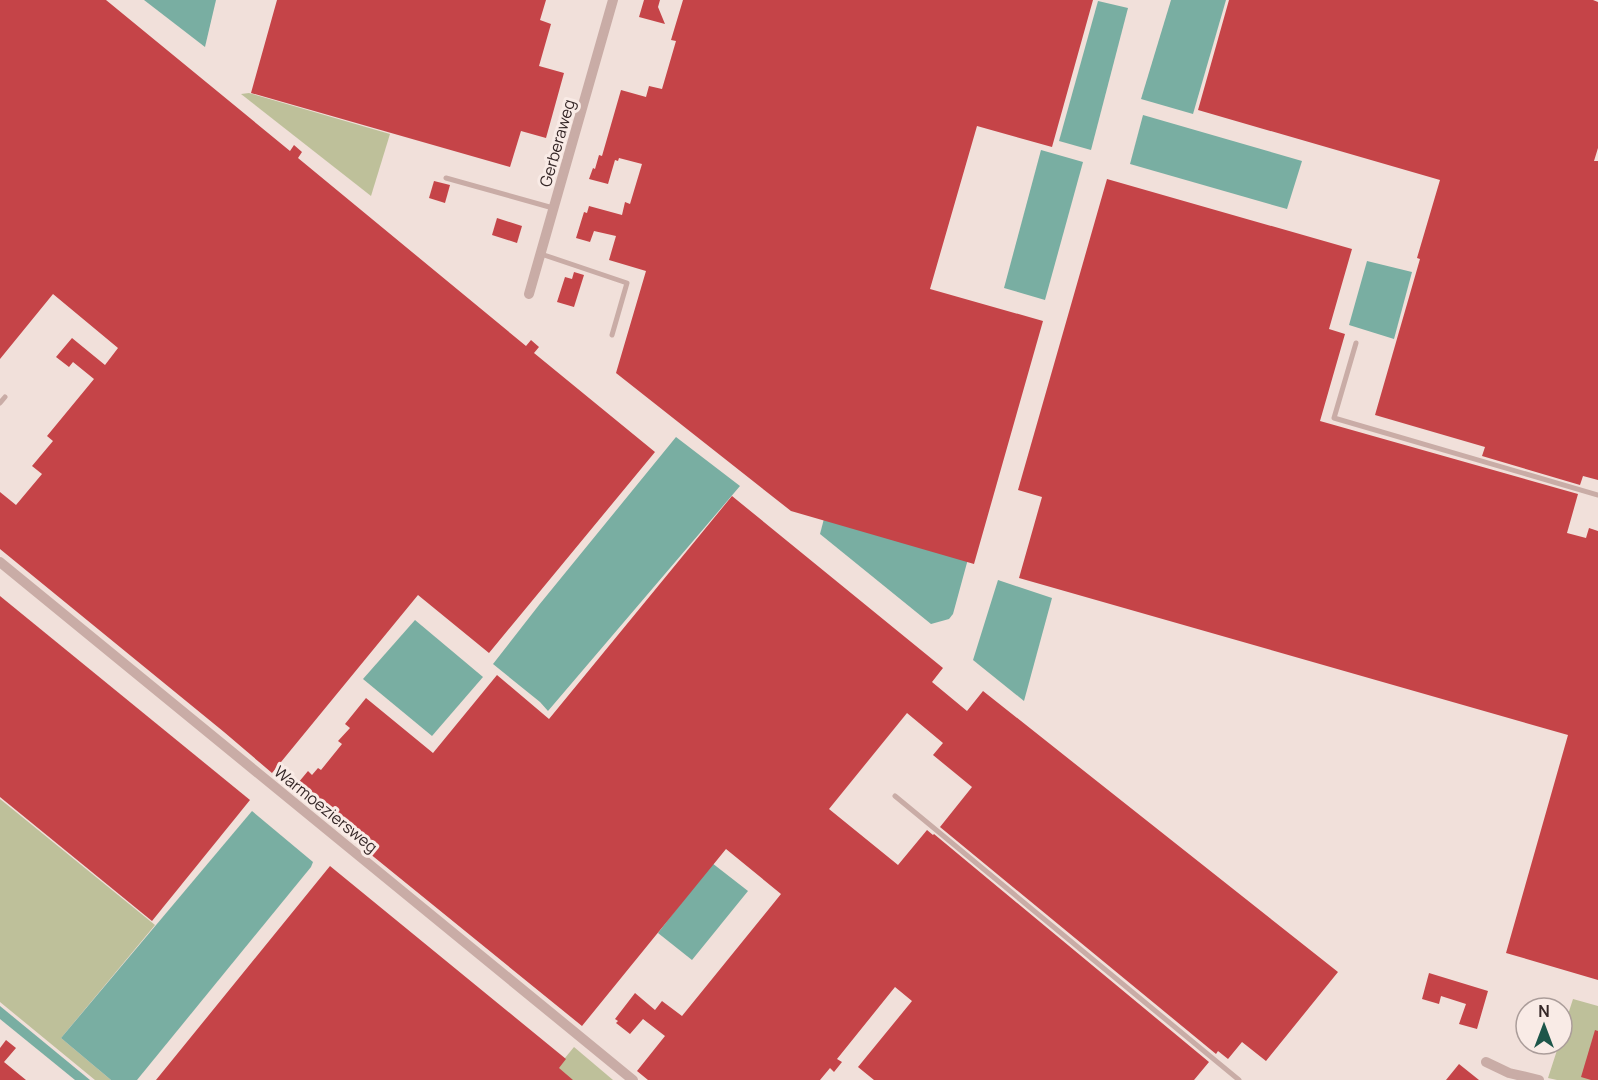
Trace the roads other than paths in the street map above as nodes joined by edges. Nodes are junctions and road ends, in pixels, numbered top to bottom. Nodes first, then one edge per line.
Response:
1 (613, 0) edge
2 (446, 178) dead end
3 (554, 208) junction
4 (541, 254) junction
5 (529, 294) dead end
6 (612, 335) dead end
7 (1356, 343) dead end
8 (5, 397) dead end
9 (0, 403) edge
10 (1598, 495) edge
11 (0, 562) edge
12 (895, 796) dead end
13 (1486, 1062) dead end
14 (633, 1080) edge
15 (1239, 1080) edge
16 (1539, 1080) edge

1 - 3 street, Gerberaweg
2 - 3 lane
3 - 4 street, Gerberaweg
4 - 5 street, Gerberaweg
4 - 6 lane
7 - 10 lane
8 - 9 lane
11 - 14 street, Warmoeziersweg
12 - 15 lane
13 - 16 street

